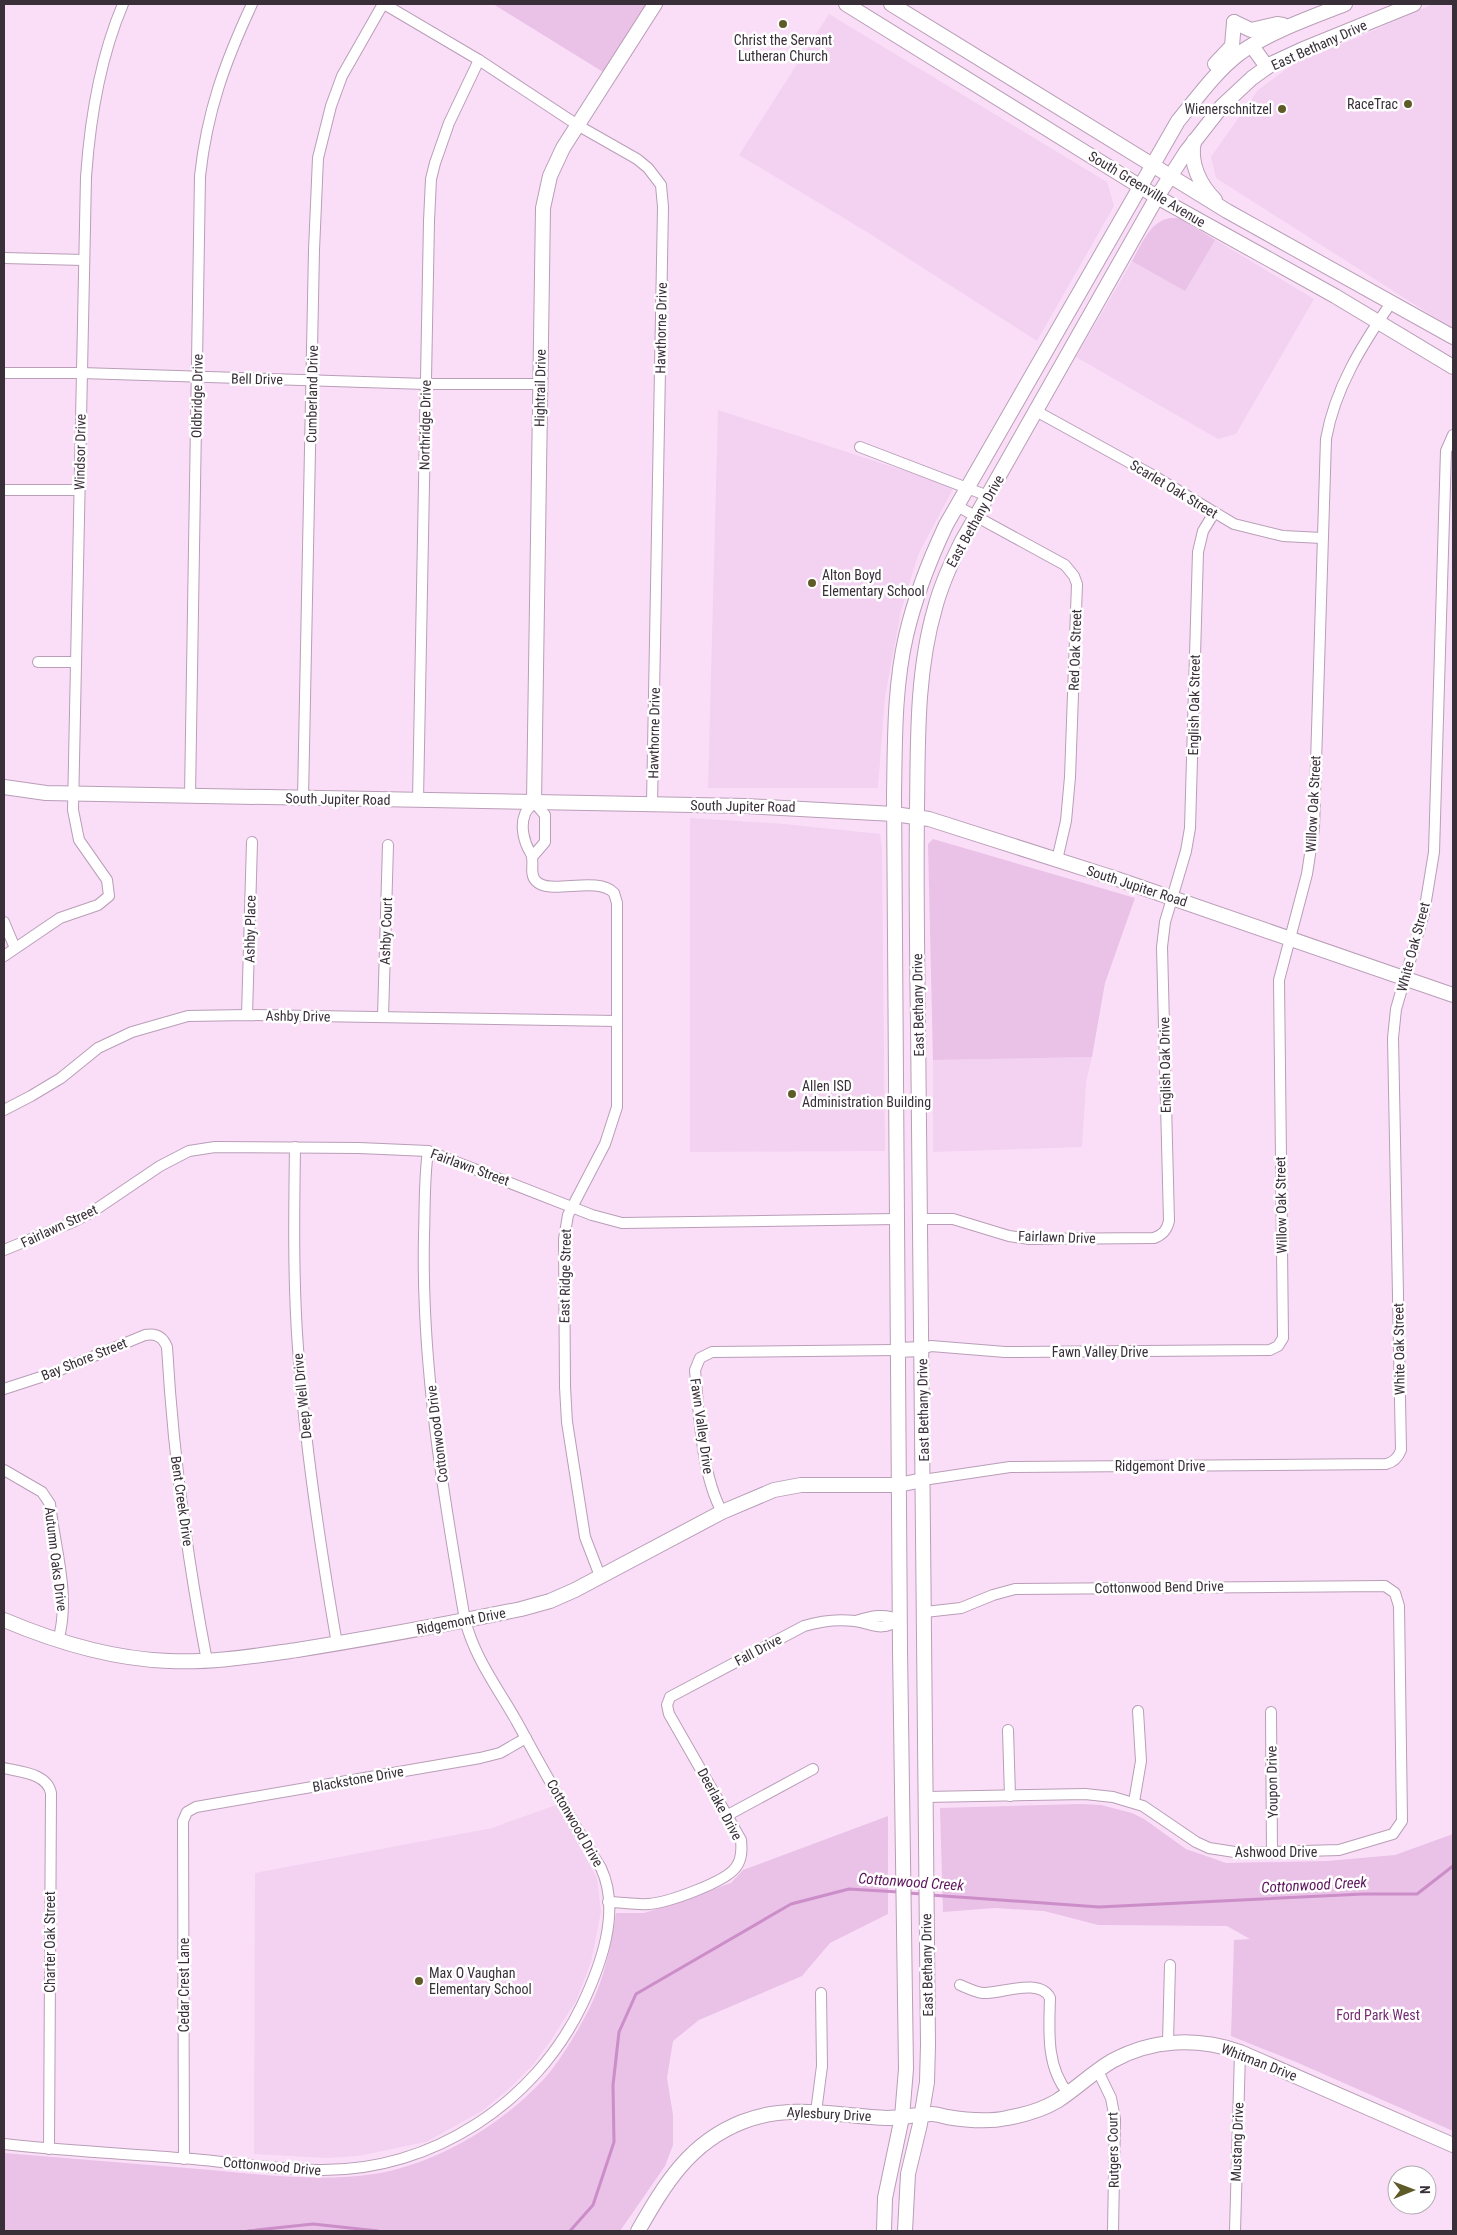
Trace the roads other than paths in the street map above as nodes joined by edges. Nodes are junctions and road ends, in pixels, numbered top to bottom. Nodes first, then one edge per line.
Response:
1 (123, 4) edge
2 (252, 4) edge
3 (384, 4) edge
4 (655, 4) edge
5 (846, 4) edge
6 (891, 4) edge
7 (1345, 4) edge
8 (1414, 4) edge
9 (925, 25) junction
10 (1288, 27) junction
11 (913, 46) junction
12 (1252, 46) junction
13 (479, 60) junction
14 (1267, 68) junction
15 (1206, 88) junction
16 (579, 126) junction
17 (1194, 141) junction
18 (1153, 167) junction
19 (1170, 178) junction
20 (1140, 187) junction
21 (1157, 197) junction
22 (1227, 211) junction
23 (4, 258) edge
24 (84, 260) junction
25 (1078, 295) junction
26 (1391, 303) junction
27 (1096, 305) junction
28 (1377, 323) junction
29 (1453, 336) edge
30 (1453, 367) edge
31 (4, 373) edge
32 (81, 373) junction
33 (197, 378) junction
34 (312, 380) junction
35 (426, 384) junction
36 (540, 384) junction
37 (1018, 400) junction
38 (1036, 411) junction
39 (1453, 435) edge
40 (860, 447) dead end
41 (969, 488) junction
42 (4, 490) edge
43 (79, 490) junction
44 (988, 496) junction
45 (957, 506) junction
46 (1214, 514) junction
47 (976, 516) junction
48 (1322, 538) junction
49 (919, 590) junction
50 (938, 597) junction
51 (38, 662) dead end
52 (76, 662) junction
53 (4, 787) edge
54 (74, 793) junction
55 (190, 796) junction
56 (303, 798) junction
57 (418, 800) junction
58 (534, 802) junction
59 (652, 804) junction
60 (894, 814) junction
61 (917, 817) junction
62 (252, 842) dead end
63 (388, 846) dead end
64 (533, 856) junction
65 (1057, 860) junction
66 (614, 893) joint
67 (1172, 897) junction
68 (4, 922) edge
69 (1289, 940) junction
70 (14, 948) junction
71 (4, 956) edge
72 (1406, 978) junction
73 (1453, 995) edge
74 (248, 1015) junction
75 (383, 1017) junction
76 (617, 1021) junction
77 (894, 1023) junction
78 (918, 1023) junction
79 (4, 1110) edge
80 (295, 1147) junction
81 (428, 1151) junction
82 (572, 1206) junction
83 (896, 1219) junction
84 (920, 1219) junction
85 (1164, 1232) joint
86 (4, 1250) edge
87 (163, 1341) joint
88 (1278, 1346) joint
89 (922, 1349) junction
90 (897, 1350) junction
91 (4, 1389) edge
92 (1396, 1460) joint
93 (4, 1470) edge
94 (923, 1480) junction
95 (898, 1485) junction
96 (722, 1512) junction
97 (600, 1576) junction
98 (1395, 1593) joint
99 (924, 1612) junction
100 (4, 1620) edge
101 (465, 1620) junction
102 (900, 1620) junction
103 (58, 1641) junction
104 (337, 1644) junction
105 (207, 1660) junction
106 (668, 1701) joint
107 (1138, 1712) dead end
108 (1271, 1712) dead end
109 (1008, 1730) dead end
110 (526, 1738) junction
111 (4, 1768) edge
112 (813, 1769) dead end
113 (1010, 1796) junction
114 (926, 1797) junction
115 (1134, 1802) junction
116 (187, 1812) joint
117 (728, 1815) junction
118 (1272, 1853) junction
119 (608, 1902) junction
120 (1170, 1965) dead end
121 (960, 1985) dead end
122 (821, 1993) dead end
123 (1168, 2042) junction
124 (1240, 2052) junction
125 (1098, 2071) junction
126 (1068, 2093) junction
127 (816, 2112) junction
128 (922, 2115) junction
129 (902, 2117) junction
130 (4, 2144) edge
131 (1453, 2144) edge
132 (49, 2149) junction
133 (184, 2158) junction
134 (638, 2231) edge
135 (884, 2231) edge
136 (905, 2231) edge
137 (1114, 2231) edge
138 (1235, 2231) edge

1 - 24 street, Windsor Drive
2 - 33 street, Oldbridge Drive
3 - 13 street, Hawthorne Drive
3 - 34 street, Cumberland Drive
4 - 16 main road, Hightrail Drive
5 - 11 main road, South Greenville Avenue
6 - 9 main road, South Greenville Avenue
7 - 10 main road, East Bethany Drive
8 - 14 main road, East Bethany Drive
9 - 11 main road
9 - 18 main road, South Greenville Avenue
10 - 12 main road, East Bethany Drive
10 - 15 main road
11 - 20 main road, South Greenville Avenue
12 - 14 main road
12 - 15 main road, East Bethany Drive
13 - 16 street, Hawthorne Drive
13 - 35 street, Northridge Drive
14 - 17 main road, East Bethany Drive
15 - 18 main road, East Bethany Drive
16 - 36 main road, Hightrail Drive
16 - 59 street, Hawthorne Drive
17 - 19 main road, East Bethany Drive
17 - 22 main road
18 - 19 main road, South Greenville Avenue
18 - 20 main road, East Bethany Drive
19 - 21 main road, East Bethany Drive
19 - 22 main road, South Greenville Avenue
20 - 21 main road, South Greenville Avenue
20 - 25 main road, East Bethany Drive
21 - 27 main road, East Bethany Drive
21 - 28 main road, South Greenville Avenue
22 - 26 main road, South Greenville Avenue
23 - 24 street
24 - 32 street, Windsor Drive
25 - 27 main road
25 - 37 main road, East Bethany Drive
26 - 28 street, Willow Oak Street
26 - 29 main road, South Greenville Avenue
27 - 38 main road, East Bethany Drive
28 - 30 main road, South Greenville Avenue
28 - 48 street, Willow Oak Street
31 - 32 street, Bell Drive
32 - 33 street, Bell Drive
32 - 43 street, Windsor Drive
33 - 34 street, Bell Drive
33 - 55 street, Oldbridge Drive
34 - 35 street, Bell Drive
34 - 56 street, Cumberland Drive
35 - 36 street, Bell Drive
35 - 57 street, Northridge Drive
36 - 58 main road, Hightrail Drive
37 - 38 main road
37 - 41 main road, East Bethany Drive
38 - 44 main road, East Bethany Drive
38 - 46 street, Scarlet Oak Street
39 - 72 street, White Oak Street
40 - 41 street
41 - 44 street
41 - 45 main road, East Bethany Drive
42 - 43 street
43 - 52 street, Windsor Drive
44 - 47 main road, East Bethany Drive
45 - 47 street, Red Oak Street
45 - 49 main road, East Bethany Drive
46 - 48 street, Scarlet Oak Street
46 - 67 street, English Oak Street
47 - 50 main road, East Bethany Drive
47 - 65 street, Red Oak Street
48 - 69 street, Willow Oak Street
49 - 50 main road
49 - 60 main road, East Bethany Drive
50 - 61 main road, East Bethany Drive
51 - 52 street
52 - 54 street, Windsor Drive
53 - 54 main road, South Jupiter Road
54 - 55 main road, South Jupiter Road
54 - 70 street, Windsor Drive
55 - 56 main road, South Jupiter Road
56 - 57 main road, South Jupiter Road
57 - 58 main road, South Jupiter Road
58 - 59 main road, South Jupiter Road
58 - 64 street, Hightrail Drive
58 - 64 street, Hightrail Drive
59 - 60 main road, South Jupiter Road
60 - 61 main road, South Jupiter Road
60 - 77 main road, East Bethany Drive
61 - 65 main road, South Jupiter Road
61 - 78 main road, East Bethany Drive
62 - 74 street, Ashby Place
63 - 75 street, Ashby Court
64 - 66 street, Hightrail Drive
65 - 67 main road, South Jupiter Road
66 - 76 street, East Ridge Street
67 - 69 main road, South Jupiter Road
67 - 85 street, English Oak Drive
68 - 70 street
69 - 72 main road, South Jupiter Road
69 - 88 street, Willow Oak Street
70 - 71 street
72 - 73 main road, South Jupiter Road
72 - 92 street, White Oak Street
74 - 75 street, Ashby Drive
74 - 79 street, Ashby Drive
75 - 76 street, Ashby Drive
76 - 82 street, East Ridge Street
77 - 78 main road
77 - 83 main road, East Bethany Drive
78 - 84 main road, East Bethany Drive
80 - 81 street, Fairlawn Street
80 - 86 street, Fairlawn Street
80 - 104 street, Deep Well Drive
81 - 82 street, Fairlawn Street
81 - 101 street, Cottonwood Drive
82 - 83 street, Fairlawn Street
82 - 97 street, East Ridge Street
83 - 84 main road
83 - 90 main road, East Bethany Drive
84 - 85 street, Fairlawn Drive
84 - 89 main road, East Bethany Drive
87 - 91 street, Bay Shore Street
87 - 105 street, Bent Creek Drive
88 - 89 street, Fawn Valley Drive
89 - 90 main road
89 - 94 main road, East Bethany Drive
90 - 95 main road, East Bethany Drive
90 - 96 street, Fawn Valley Drive
92 - 94 street, Ridgemont Drive
93 - 103 street, Autumn Oaks Drive
94 - 95 main road, Ridgemont Drive
94 - 99 main road, East Bethany Drive
95 - 96 main road, Ridgemont Drive
95 - 102 main road, East Bethany Drive
96 - 97 main road, Ridgemont Drive
97 - 101 main road, Ridgemont Drive
98 - 99 street, Cottonwood Bend Drive
98 - 118 street, Ashwood Drive
99 - 102 main road
99 - 114 main road, East Bethany Drive
100 - 103 main road, Ridgemont Drive
101 - 104 main road, Ridgemont Drive
101 - 110 street, Cottonwood Drive
102 - 106 street, Fall Drive
102 - 129 main road, East Bethany Drive
103 - 105 main road, Ridgemont Drive
104 - 105 main road, Ridgemont Drive
106 - 117 street, Deerlake Drive
107 - 115 street
108 - 118 street, Youpon Drive
109 - 113 street
110 - 116 street, Blackstone Drive
110 - 119 street, Cottonwood Drive
111 - 132 street, Charter Oak Street
112 - 117 street
113 - 114 street, Ashwood Drive
113 - 115 street, Ashwood Drive
114 - 128 main road, East Bethany Drive
115 - 118 street, Ashwood Drive
116 - 133 street, Cedar Crest Lane
117 - 119 street, Deerlake Drive
119 - 133 street, Cottonwood Drive
120 - 123 street
121 - 126 street
122 - 127 street
123 - 124 main road, Whitman Drive
123 - 125 main road, Whitman Drive
124 - 131 main road, Whitman Drive
124 - 138 street, Mustang Drive
125 - 126 main road, Whitman Drive
125 - 137 street, Rutgers Court
126 - 128 main road, Whitman Drive
127 - 129 main road, Aylesbury Drive
127 - 134 main road, Aylesbury Drive
128 - 129 main road, Aylesbury Drive
128 - 136 main road, East Bethany Drive
129 - 135 main road, East Bethany Drive
130 - 132 street, Cottonwood Drive
132 - 133 street, Cottonwood Drive

